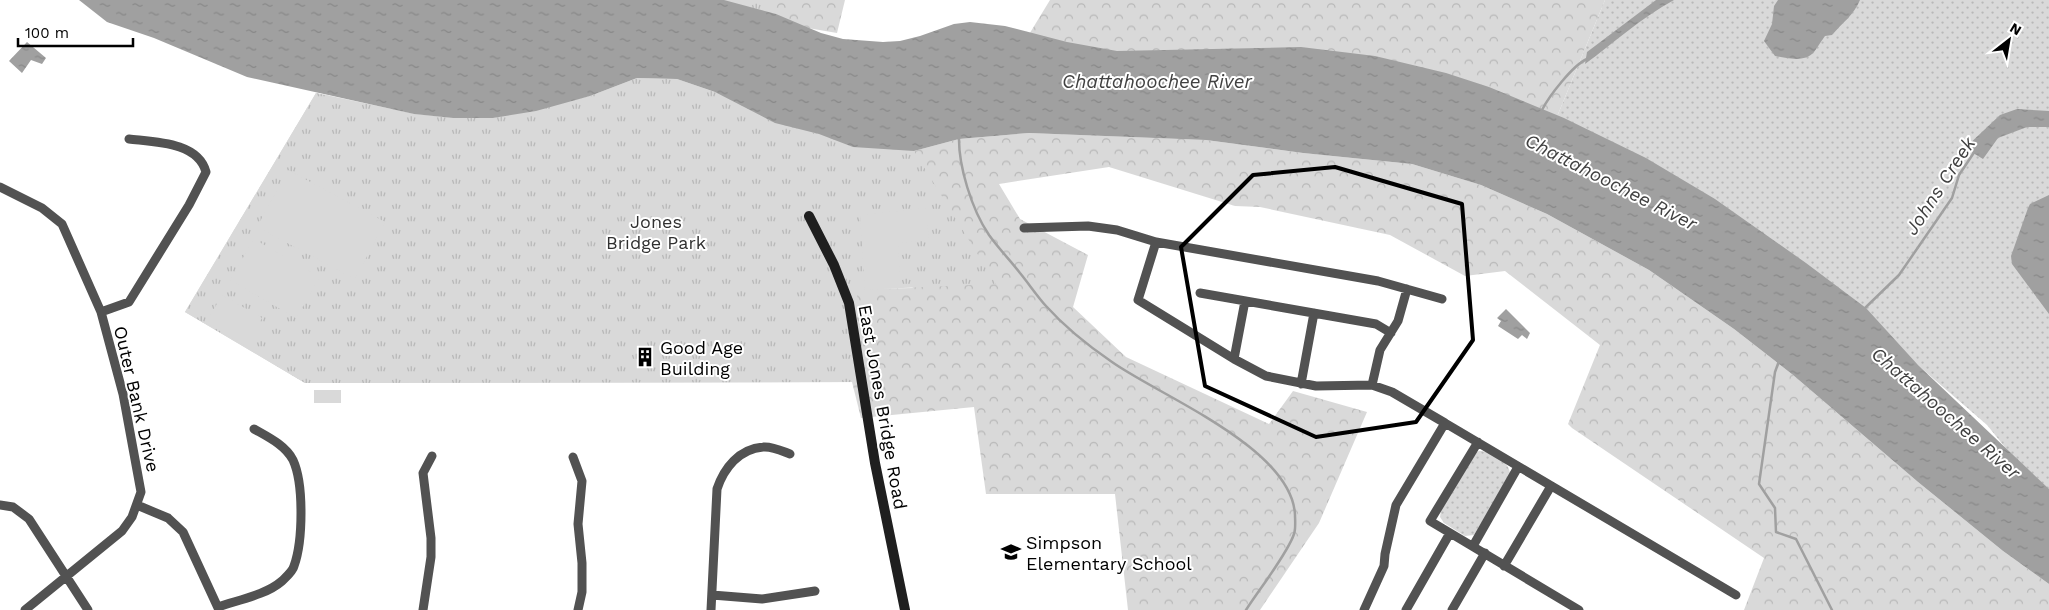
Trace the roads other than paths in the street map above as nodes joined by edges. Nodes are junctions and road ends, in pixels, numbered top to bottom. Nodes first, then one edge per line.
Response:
1 (129, 140) dead end
2 (0, 187) edge
3 (810, 216) dead end
4 (1024, 228) dead end
5 (1156, 242) junction
6 (1407, 289) junction
7 (1200, 293) dead end
8 (1442, 299) dead end
9 (1245, 301) junction
10 (101, 312) junction
11 (1314, 313) junction
12 (1390, 333) junction
13 (1234, 359) junction
14 (1301, 384) junction
15 (1372, 385) junction
16 (1445, 423) junction
17 (254, 429) dead end
18 (1478, 442) junction
19 (790, 454) dead end
20 (432, 456) dead end
21 (574, 457) dead end
22 (1518, 467) junction
23 (1551, 486) junction
24 (0, 505) edge
25 (137, 505) junction
26 (1450, 533) junction
27 (1473, 546) junction
28 (1485, 554) junction
29 (1504, 566) junction
30 (67, 577) junction
31 (815, 591) dead end
32 (712, 595) junction
33 (1736, 595) dead end
34 (219, 608) edge
35 (25, 610) edge
36 (88, 610) edge
37 (423, 610) edge
38 (578, 610) edge
39 (711, 610) edge
40 (905, 610) edge
41 (1364, 610) edge
42 (1406, 610) edge
43 (1452, 610) edge
44 (1579, 610) edge

1 - 10 street
2 - 10 street, Outer Bank Drive
3 - 40 street, East Jones Bridge Road
4 - 5 street
5 - 6 street
5 - 13 street
6 - 8 street
6 - 12 street
7 - 9 street
9 - 11 street
9 - 13 street
10 - 25 street, Outer Bank Drive
11 - 12 street
11 - 14 street
12 - 15 street
13 - 14 street
14 - 15 street
15 - 16 street
16 - 18 street
16 - 41 street
17 - 34 street
18 - 22 street
18 - 26 street
19 - 32 street
20 - 37 street
21 - 38 street
22 - 23 street
22 - 27 street
23 - 29 street
23 - 33 street
24 - 30 street
25 - 30 street, Outer Bank Drive
25 - 34 street
26 - 27 street
26 - 42 street
27 - 28 street
28 - 29 street
28 - 43 street
29 - 44 street
30 - 35 street, Outer Bank Drive
30 - 36 street
31 - 32 street
32 - 39 street

